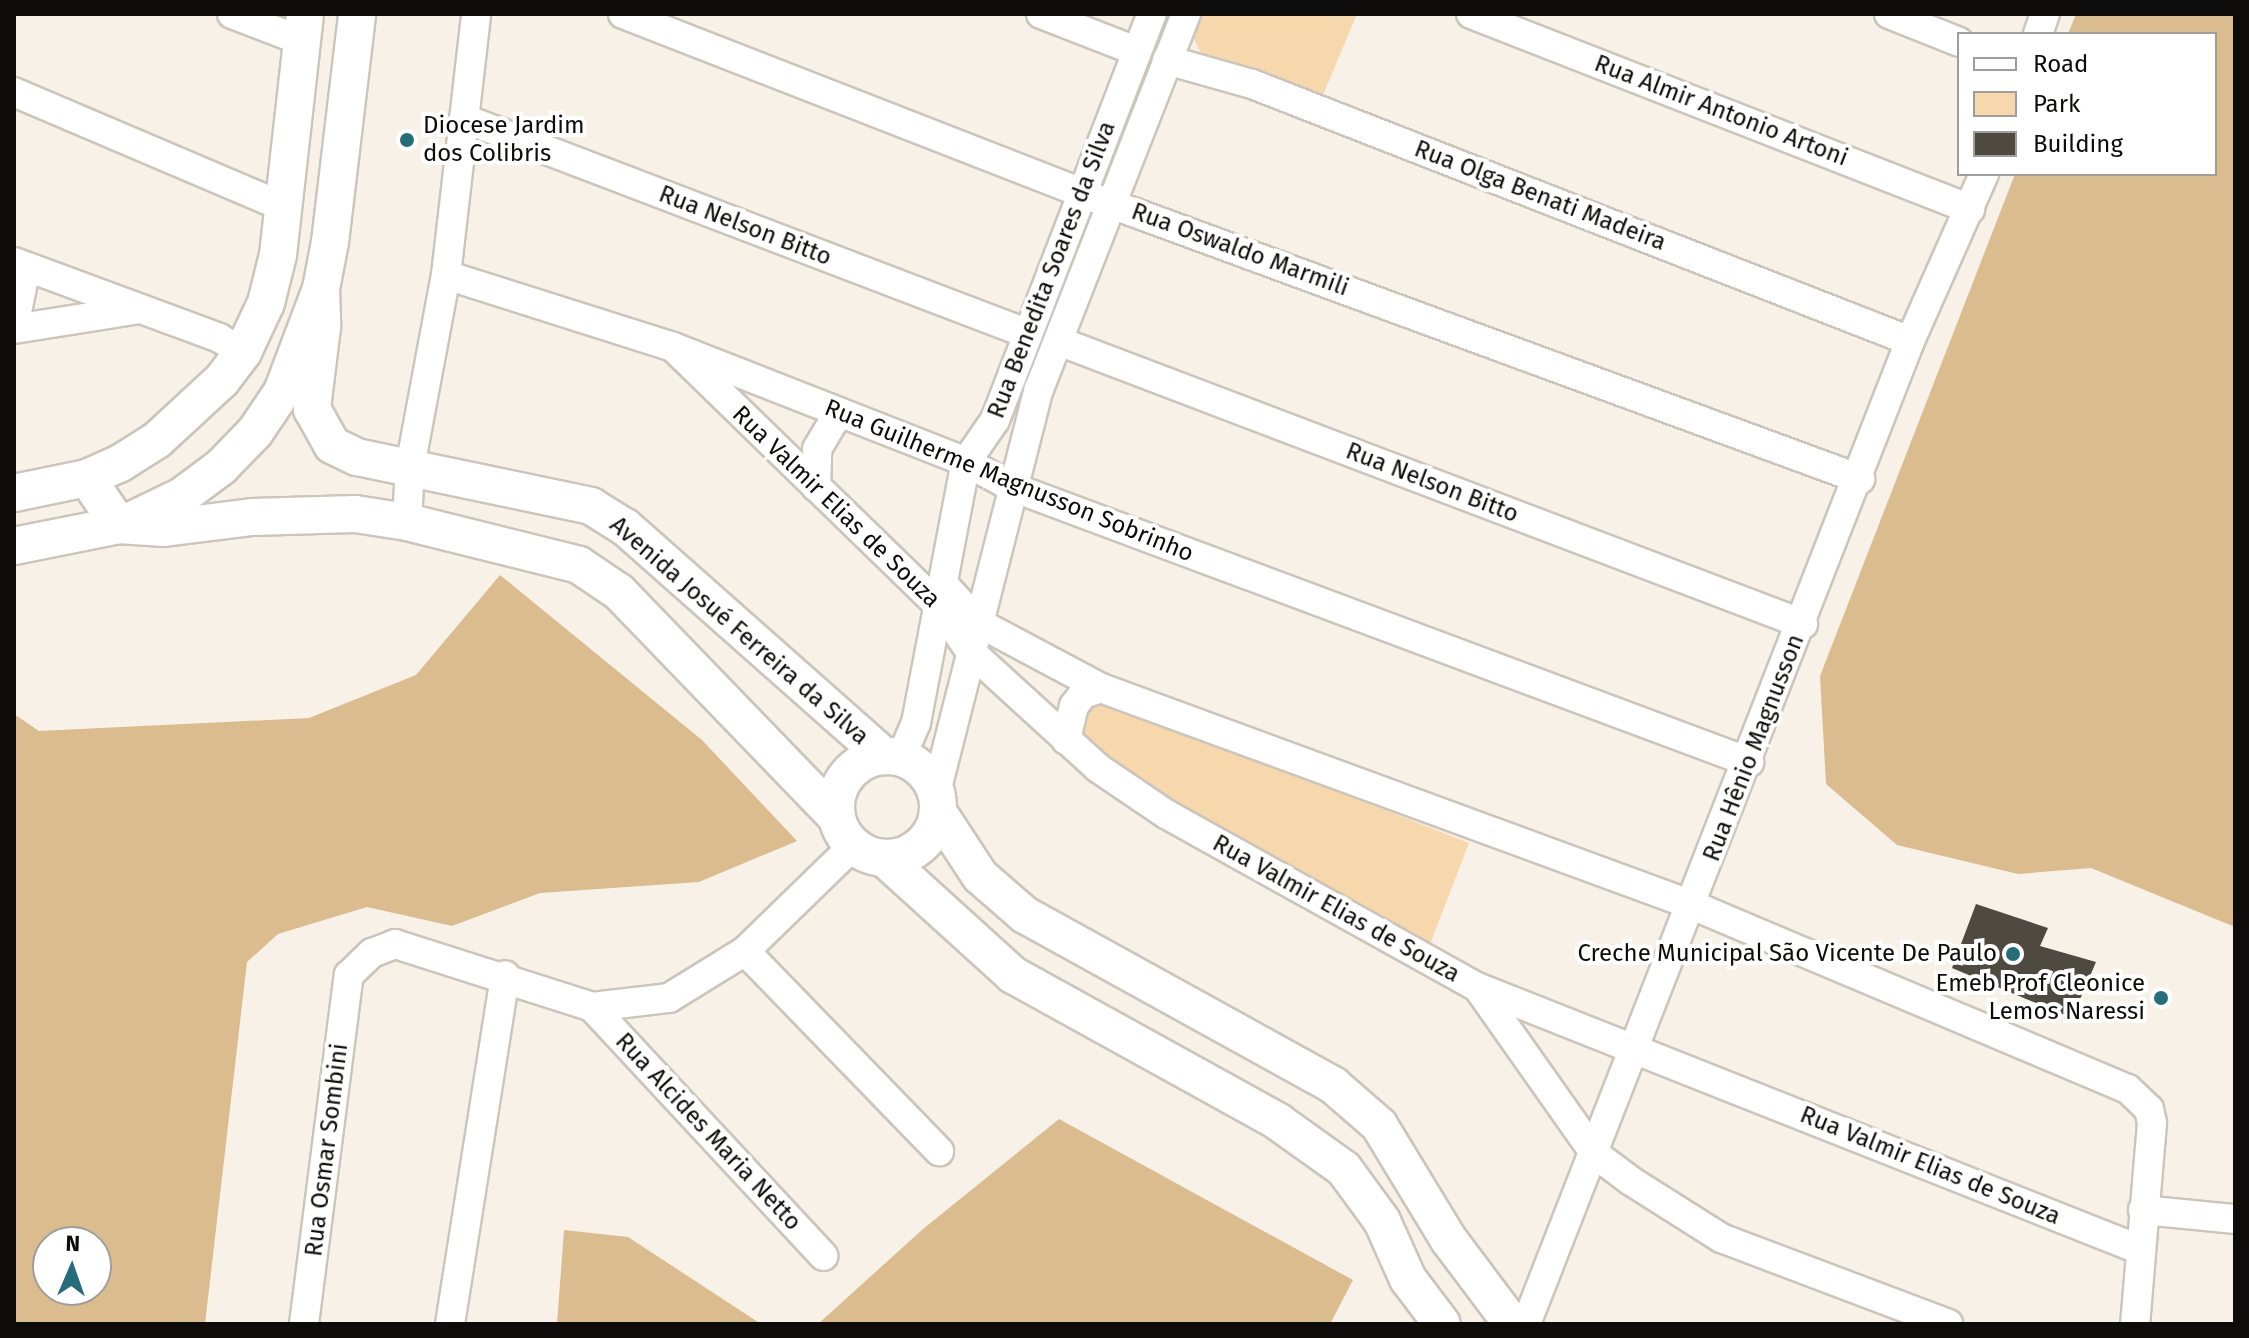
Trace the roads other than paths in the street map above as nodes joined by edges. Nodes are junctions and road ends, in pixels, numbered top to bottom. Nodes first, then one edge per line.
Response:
1 (232, 14) edge
2 (357, 14) edge
3 (476, 14) edge
4 (623, 14) edge
5 (1041, 14) edge
6 (1152, 14) edge
7 (1186, 14) edge
8 (1471, 14) edge
9 (1889, 14) edge
10 (303, 28) edge
11 (1957, 41) edge
12 (1136, 51) junction
13 (1167, 60) junction
14 (14, 92) edge
15 (465, 119) junction
16 (1983, 176) edge
17 (1084, 194) junction
18 (1115, 204) junction
19 (283, 207) junction
20 (1970, 209) junction
21 (20, 264) edge
22 (446, 275) junction
23 (321, 289) junction
24 (141, 309) junction
25 (14, 328) edge
26 (1026, 333) junction
27 (1910, 341) junction
28 (1061, 342) junction
29 (673, 347) junction
30 (243, 352) junction
31 (839, 412) junction
32 (966, 462) junction
33 (410, 467) junction
34 (87, 478) junction
35 (1860, 479) junction
36 (816, 487) junction
37 (1012, 487) junction
38 (14, 493) edge
39 (407, 522) junction
40 (119, 525) junction
41 (14, 546) edge
42 (942, 596) junction
43 (979, 623) junction
44 (1803, 624) junction
45 (970, 651) junction
46 (1101, 688) junction
47 (1066, 740) junction
48 (893, 757) junction
49 (1749, 762) junction
50 (937, 802) junction
51 (858, 840) junction
52 (1692, 905) junction
53 (745, 951) junction
54 (505, 975) junction
55 (1477, 987) junction
56 (592, 1007) junction
57 (1636, 1049) junction
58 (939, 1151) dead end
59 (1595, 1154) junction
60 (2143, 1210) junction
61 (2235, 1219) edge
62 (2141, 1250) junction
63 (823, 1256) dead end
64 (304, 1324) edge
65 (450, 1324) edge
66 (1442, 1324) edge
67 (1512, 1324) edge
68 (1526, 1324) edge
69 (1948, 1324) edge
70 (2135, 1324) edge

1 - 10 street
2 - 23 main road
3 - 15 street
4 - 17 street, Rua Oswaldo Marmili
5 - 12 street
6 - 12 street, Rua Benedita Soares da Silva
7 - 13 street, Rua Benedita Soares da Silva
8 - 20 street, Rua Almir Antonio Artoni
9 - 11 street
10 - 19 main road
12 - 17 street, Rua Benedita Soares da Silva
13 - 18 street, Rua Benedita Soares da Silva
13 - 27 street, Rua Olga Benati Madeira
14 - 19 street
15 - 22 street
15 - 26 street, Rua Nelson Bitto
16 - 20 street, Rua Hênio Magnusson
17 - 18 street, Rua Oswaldo Marmili
17 - 26 street, Rua Benedita Soares da Silva
18 - 28 street, Rua Benedita Soares da Silva
18 - 35 street, Rua Oswaldo Marmili
19 - 30 main road
20 - 27 street, Rua Hênio Magnusson
21 - 24 street
21 - 25 street
22 - 29 street, Rua Guilherme Magnusson Sobrinho
22 - 33 street
23 - 33 main road, Avenida Josué Ferreira da Silva
23 - 40 main road
24 - 25 street
24 - 30 street
26 - 32 street, Rua Benedita Soares da Silva
27 - 35 street, Rua Hênio Magnusson
28 - 37 street, Rua Benedita Soares da Silva
28 - 44 street, Rua Nelson Bitto
29 - 31 street, Rua Guilherme Magnusson Sobrinho
29 - 36 street, Rua Valmir Elias de Souza
30 - 34 main road
31 - 32 street, Rua Guilherme Magnusson Sobrinho
31 - 36 street
32 - 37 street, Rua Guilherme Magnusson Sobrinho
32 - 42 street, Rua Benedita Soares da Silva
33 - 39 street
33 - 48 main road, Avenida Josué Ferreira da Silva
34 - 38 main road
34 - 40 main road
35 - 44 street, Rua Hênio Magnusson
36 - 42 street, Rua Valmir Elias de Souza
37 - 43 street, Rua Benedita Soares da Silva
37 - 49 street, Rua Guilherme Magnusson Sobrinho
39 - 40 main road, Avenida Josué Ferreira da Silva
39 - 51 main road, Avenida Josué Ferreira da Silva
40 - 41 main road
42 - 43 street
42 - 45 street, Rua Valmir Elias de Souza
42 - 48 street, Rua Benedita Soares da Silva
43 - 45 street, Rua Benedita Soares da Silva
43 - 46 street
44 - 49 street, Rua Hênio Magnusson
45 - 47 street, Rua Valmir Elias de Souza
45 - 50 street, Rua Benedita Soares da Silva
46 - 47 street
46 - 52 street
47 - 55 street, Rua Valmir Elias de Souza
48 - 50 main road
48 - 51 main road
49 - 52 street, Rua Hênio Magnusson
50 - 51 main road
50 - 67 main road
51 - 53 street
51 - 66 main road, Avenida Josué Ferreira da Silva
52 - 57 street, Rua Hênio Magnusson
52 - 60 street
53 - 56 street
53 - 58 street
54 - 56 street
54 - 64 street, Rua Osmar Sombini
54 - 65 street
55 - 57 street, Rua Valmir Elias de Souza
55 - 59 street
56 - 63 street, Rua Alcides Maria Netto
57 - 59 street, Rua Hênio Magnusson
57 - 62 street, Rua Valmir Elias de Souza
59 - 68 street, Rua Hênio Magnusson
59 - 69 street
60 - 61 street
60 - 62 street
62 - 70 street

